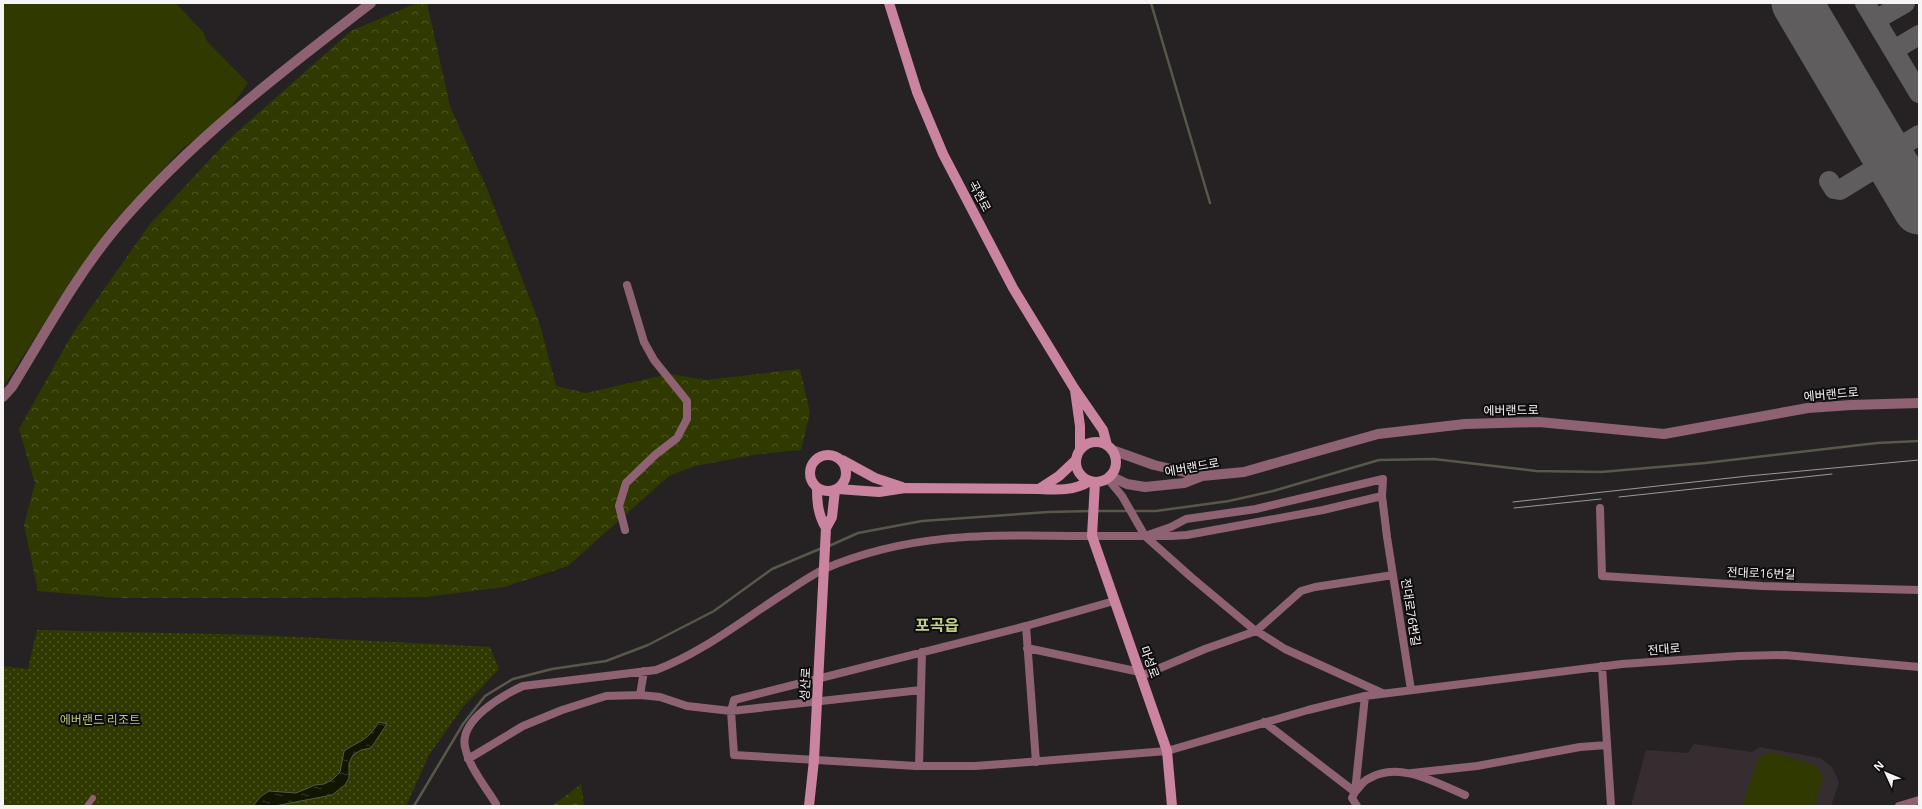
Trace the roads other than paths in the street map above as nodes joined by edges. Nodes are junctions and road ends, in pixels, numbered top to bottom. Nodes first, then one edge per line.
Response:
1 (371, 3) edge
2 (889, 3) edge
3 (627, 285) dead end
4 (1074, 388) junction
5 (3, 397) edge
6 (1919, 403) edge
7 (1110, 448) junction
8 (1078, 455) junction
9 (842, 460) junction
10 (1202, 476) junction
11 (1109, 477) junction
12 (1093, 481) junction
13 (817, 488) junction
14 (906, 488) junction
15 (1039, 489) junction
16 (836, 490) junction
17 (1382, 496) junction
18 (1600, 508) dead end
19 (826, 528) junction
20 (625, 530) dead end
21 (1092, 533) junction
22 (1145, 536) junction
23 (823, 566) junction
24 (1393, 576) junction
25 (1919, 590) edge
26 (1114, 601) junction
27 (1026, 626) junction
28 (1256, 631) junction
29 (1027, 648) junction
30 (922, 652) junction
31 (1602, 666) junction
32 (1919, 667) edge
33 (644, 672) junction
34 (1140, 674) junction
35 (818, 679) junction
36 (921, 690) junction
37 (1411, 690) junction
38 (1382, 693) junction
39 (640, 695) junction
40 (1365, 696) junction
41 (816, 703) junction
42 (731, 711) junction
43 (1264, 722) junction
44 (1607, 745) junction
45 (1167, 751) junction
46 (468, 759) junction
47 (814, 760) junction
48 (1036, 762) junction
49 (919, 766) junction
50 (1409, 773) junction
51 (1355, 792) junction
52 (1465, 795) dead end
53 (93, 798) dead end
54 (1919, 800) edge
55 (496, 804) dead end
56 (87, 806) edge
57 (809, 806) edge
58 (1172, 806) edge
59 (1357, 806) edge
60 (1611, 806) edge
61 (1899, 806) edge

1 - 5 street
2 - 4 main road, 곡현로
3 - 20 street
4 - 7 main road, 곡현로
4 - 8 main road
6 - 10 street, 에버랜드로
7 - 8 main road
7 - 10 street
7 - 11 main road
8 - 12 main road
8 - 15 main road
9 - 13 main road
9 - 14 main road
9 - 16 main road
10 - 11 street, 에버랜드로
11 - 12 main road
11 - 22 street
12 - 15 main road
12 - 21 main road
13 - 16 main road
13 - 19 main road
14 - 15 main road
14 - 16 main road
16 - 19 main road
17 - 22 street
17 - 22 street, 전대로76번길
17 - 24 street, 전대로76번길
18 - 25 street, 전대로16번길
19 - 23 main road, 성산로
21 - 22 street
21 - 23 street
21 - 26 main road, 마성로
22 - 28 street
23 - 33 street
23 - 35 main road, 성산로
24 - 28 street
24 - 37 street, 전대로76번길
26 - 27 street
26 - 34 main road, 마성로
27 - 29 street
27 - 30 street
28 - 34 street
28 - 38 street
29 - 34 street
29 - 48 street
30 - 35 street
30 - 36 street
31 - 32 street, 전대로
31 - 37 street, 전대로
31 - 44 street
33 - 39 street
33 - 46 street
34 - 45 main road, 마성로
35 - 41 main road, 성산로
35 - 42 street
36 - 41 street
36 - 49 street
37 - 38 street, 전대로
38 - 40 street, 전대로
39 - 42 street
39 - 46 street
40 - 43 street, 전대로
40 - 51 street
41 - 42 street
41 - 47 main road, 성산로
42 - 47 street, 전대로
43 - 45 street, 전대로
43 - 51 street
44 - 50 street
44 - 60 street
45 - 48 street, 전대로
45 - 58 main road, 마성로
46 - 55 street
47 - 49 street, 전대로
47 - 57 main road, 성산로
48 - 49 street, 전대로
50 - 51 street
50 - 52 street
51 - 59 street
53 - 56 street
54 - 61 street

